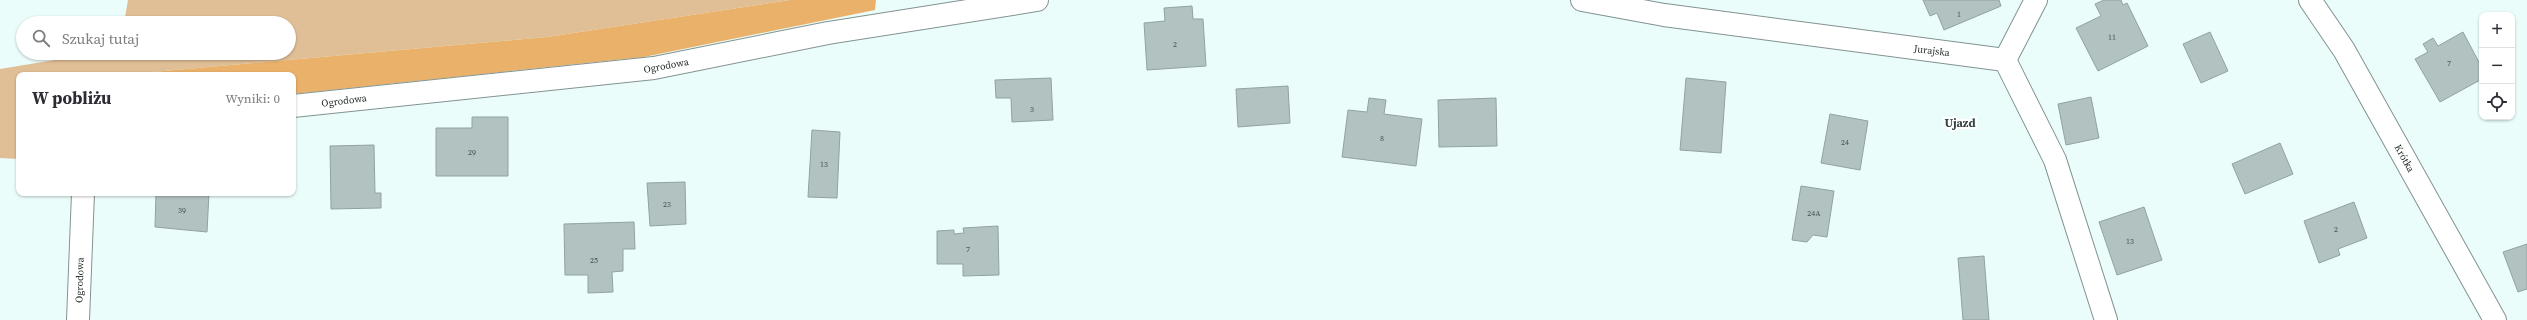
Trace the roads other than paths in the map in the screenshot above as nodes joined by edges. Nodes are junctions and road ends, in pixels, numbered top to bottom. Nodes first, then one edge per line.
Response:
1 (1037, 0) edge
2 (1582, 0) edge
3 (2036, 0) edge
4 (2310, 0) edge
5 (2005, 60) junction
6 (296, 106) edge
7 (83, 196) edge
8 (78, 320) edge
9 (2106, 320) edge
10 (2495, 320) edge

1 - 6 street, Ogrodowa
2 - 5 street, Jurajska
3 - 5 street
4 - 10 street, Krótka
5 - 9 street
7 - 8 street, Ogrodowa

